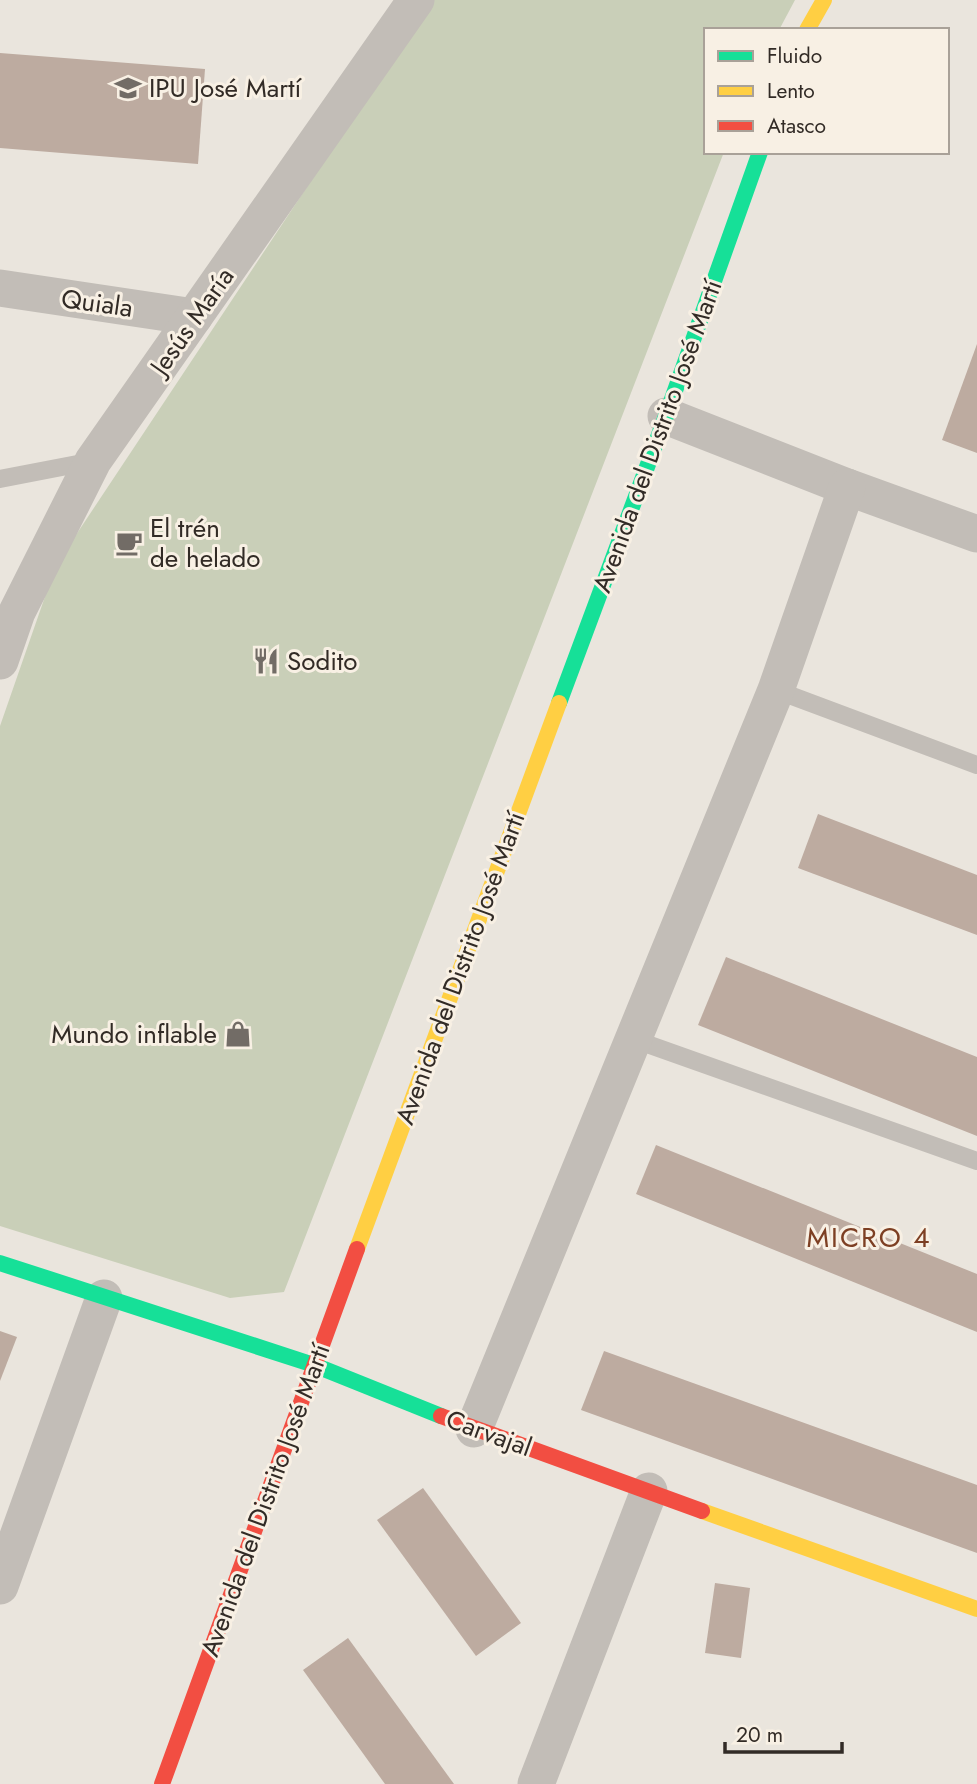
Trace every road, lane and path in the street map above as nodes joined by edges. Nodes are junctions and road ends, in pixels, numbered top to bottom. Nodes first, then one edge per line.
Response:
1 (416, 0) edge
2 (824, 0) edge
3 (808, 28) edge
4 (759, 154) edge
5 (0, 288) edge
6 (194, 317) junction
7 (666, 416) junction
8 (93, 461) junction
9 (0, 479) edge
10 (847, 487) junction
11 (977, 534) edge
12 (0, 661) edge
13 (776, 690) junction
14 (977, 765) edge
15 (633, 1039) junction
16 (977, 1161) edge
17 (0, 1263) edge
18 (104, 1298) junction
19 (314, 1365) junction
20 (474, 1429) junction
21 (649, 1491) junction
22 (0, 1586) edge
23 (977, 1609) edge
24 (162, 1784) edge
25 (536, 1784) edge

1 - 6 street, Jesús María
2 - 3 main road
4 - 7 main road, Avenida del Distrito José Martí
5 - 6 street, Quiala
6 - 8 street, Jesús María
7 - 10 street
7 - 19 main road, Avenida del Distrito José Martí
8 - 9 lane
8 - 12 street, Jesús María
10 - 11 street
10 - 13 street
13 - 14 lane
13 - 15 street
15 - 16 lane
15 - 20 street
17 - 18 main road, Carvajal
18 - 19 main road, Carvajal
18 - 22 street
19 - 20 main road, Carvajal
19 - 24 main road, Avenida del Distrito José Martí
20 - 21 main road, Carvajal
21 - 23 main road, Carvajal
21 - 25 street

